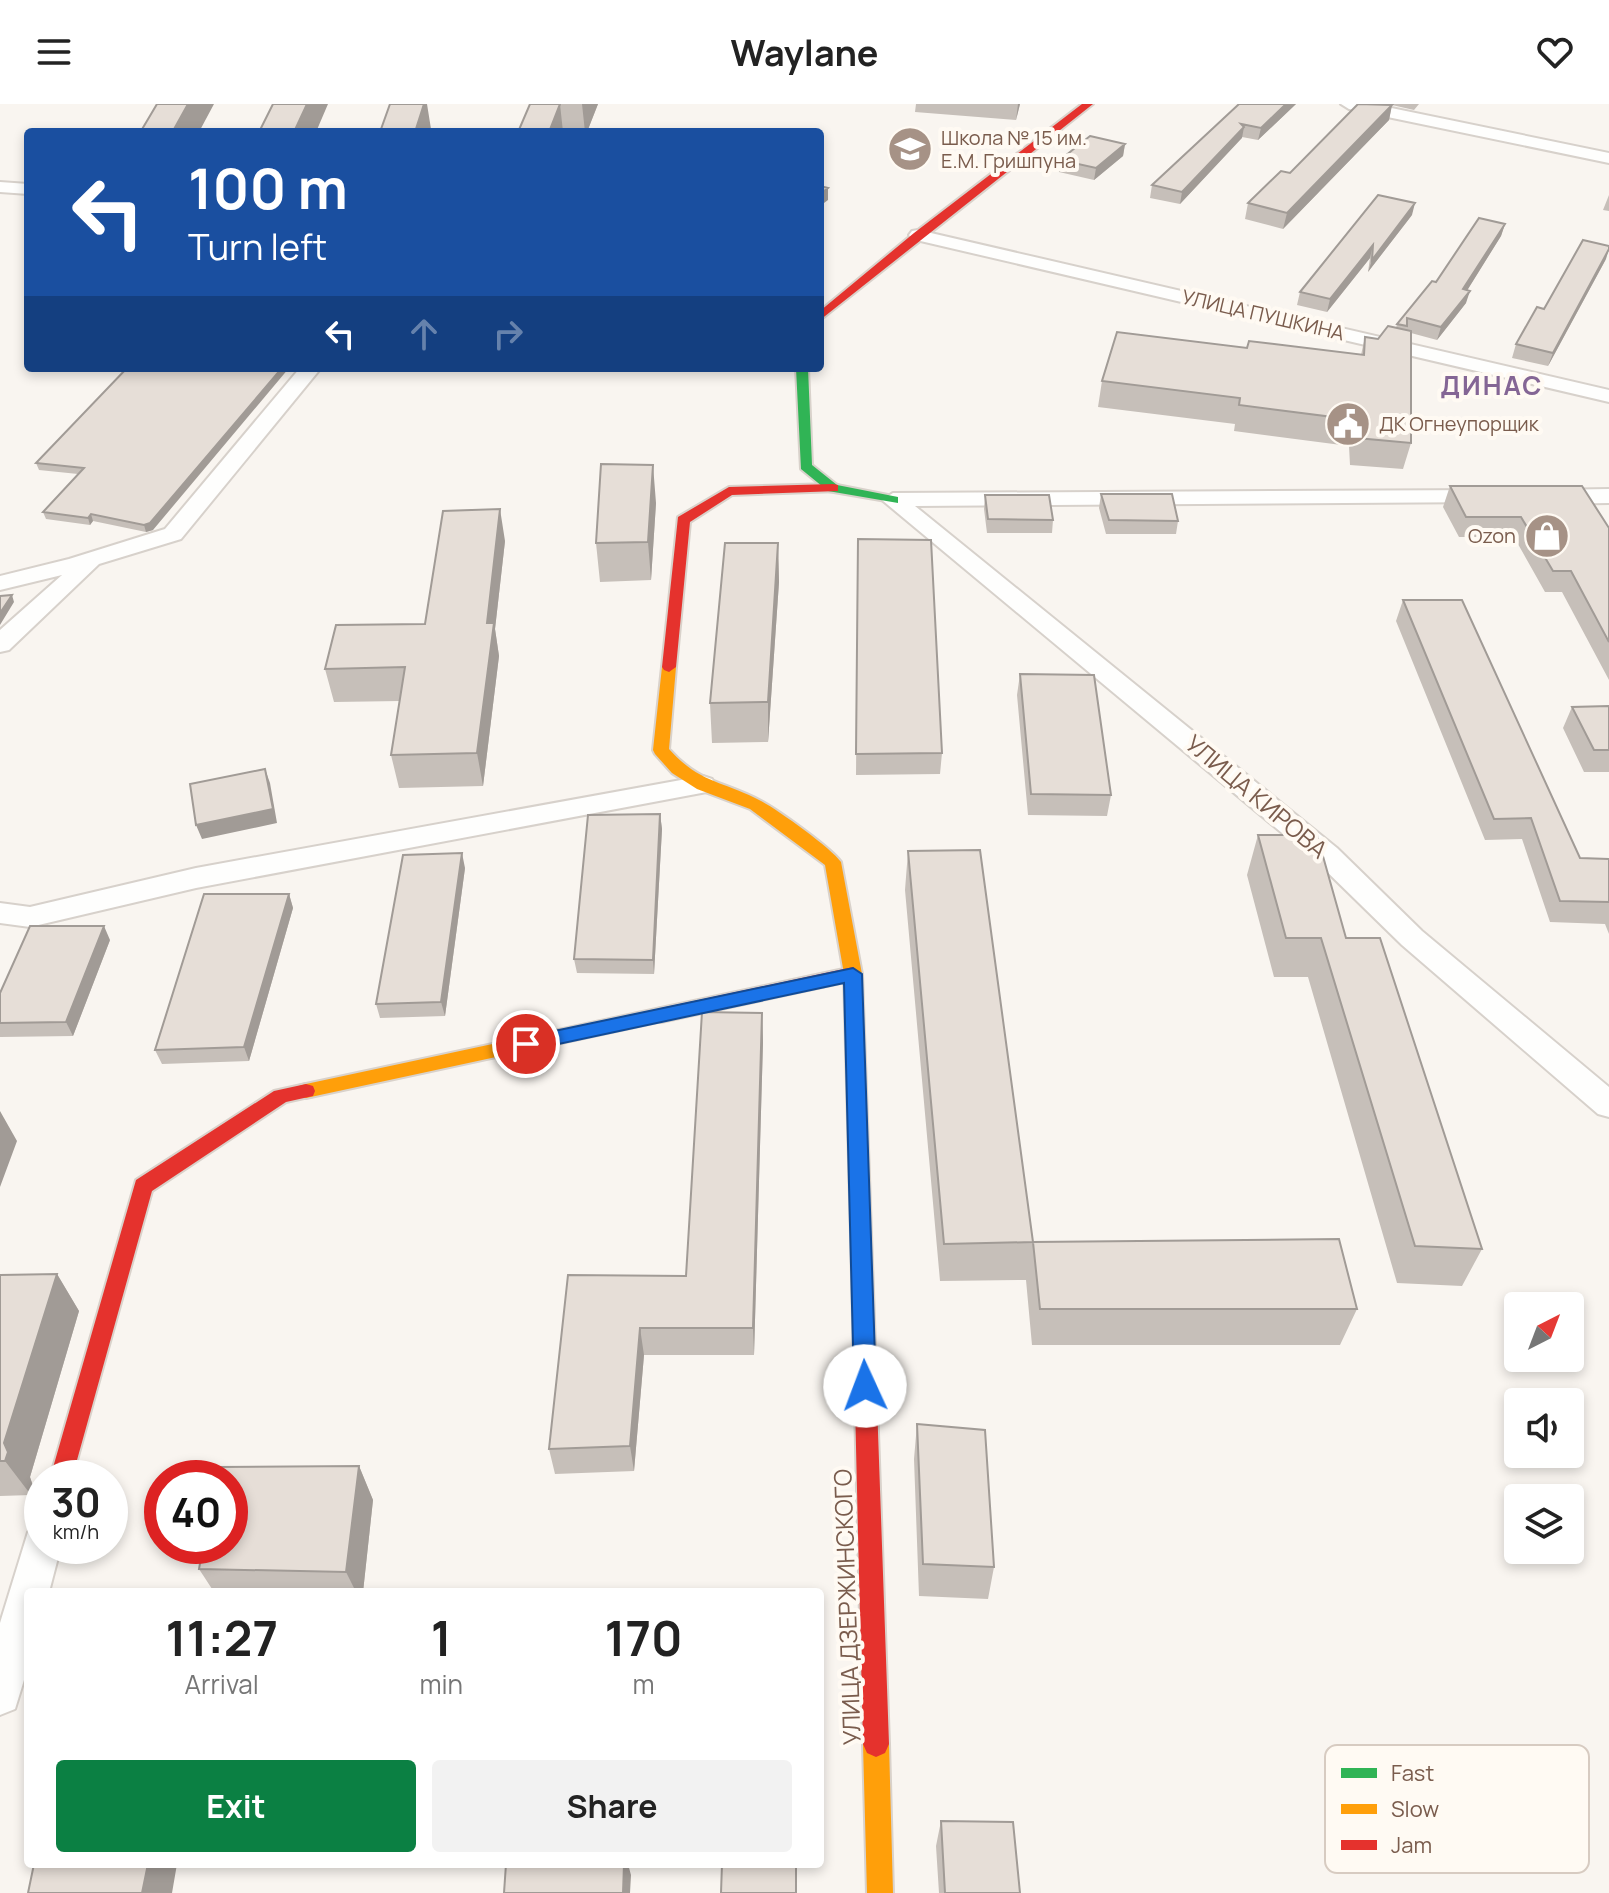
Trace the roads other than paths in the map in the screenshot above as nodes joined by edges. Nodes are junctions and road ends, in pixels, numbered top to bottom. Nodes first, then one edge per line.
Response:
1 (1088, 104) edge
2 (1349, 104) edge
3 (1609, 158) edge
4 (0, 187) edge
5 (24, 189) edge
6 (918, 235) junction
7 (824, 314) edge
8 (308, 372) edge
9 (802, 372) edge
10 (1609, 396) edge
11 (833, 488) junction
12 (1609, 496) edge
13 (893, 500) junction
14 (92, 560) junction
15 (0, 583) edge
16 (0, 645) edge
17 (703, 785) junction
18 (0, 913) edge
19 (853, 974) junction
20 (1609, 1105) edge
21 (66, 1460) edge
22 (37, 1564) edge
23 (30, 1588) edge
24 (24, 1608) edge
25 (0, 1694) edge
26 (880, 1893) edge

1 - 6 street
2 - 3 street
4 - 5 street
6 - 7 street
6 - 10 street, УЛИЦА ПУШКИНА
8 - 14 street
9 - 11 street
11 - 13 street
11 - 17 street, УЛИЦА ДЗЕРЖИНСКОГО
12 - 13 street
13 - 20 street, УЛИЦА КИРОВА
14 - 15 street
14 - 16 street
17 - 18 street
17 - 19 street, УЛИЦА ДЗЕРЖИНСКОГО
19 - 21 street
19 - 26 street, УЛИЦА ДЗЕРЖИНСКОГО
22 - 23 street
24 - 25 street

